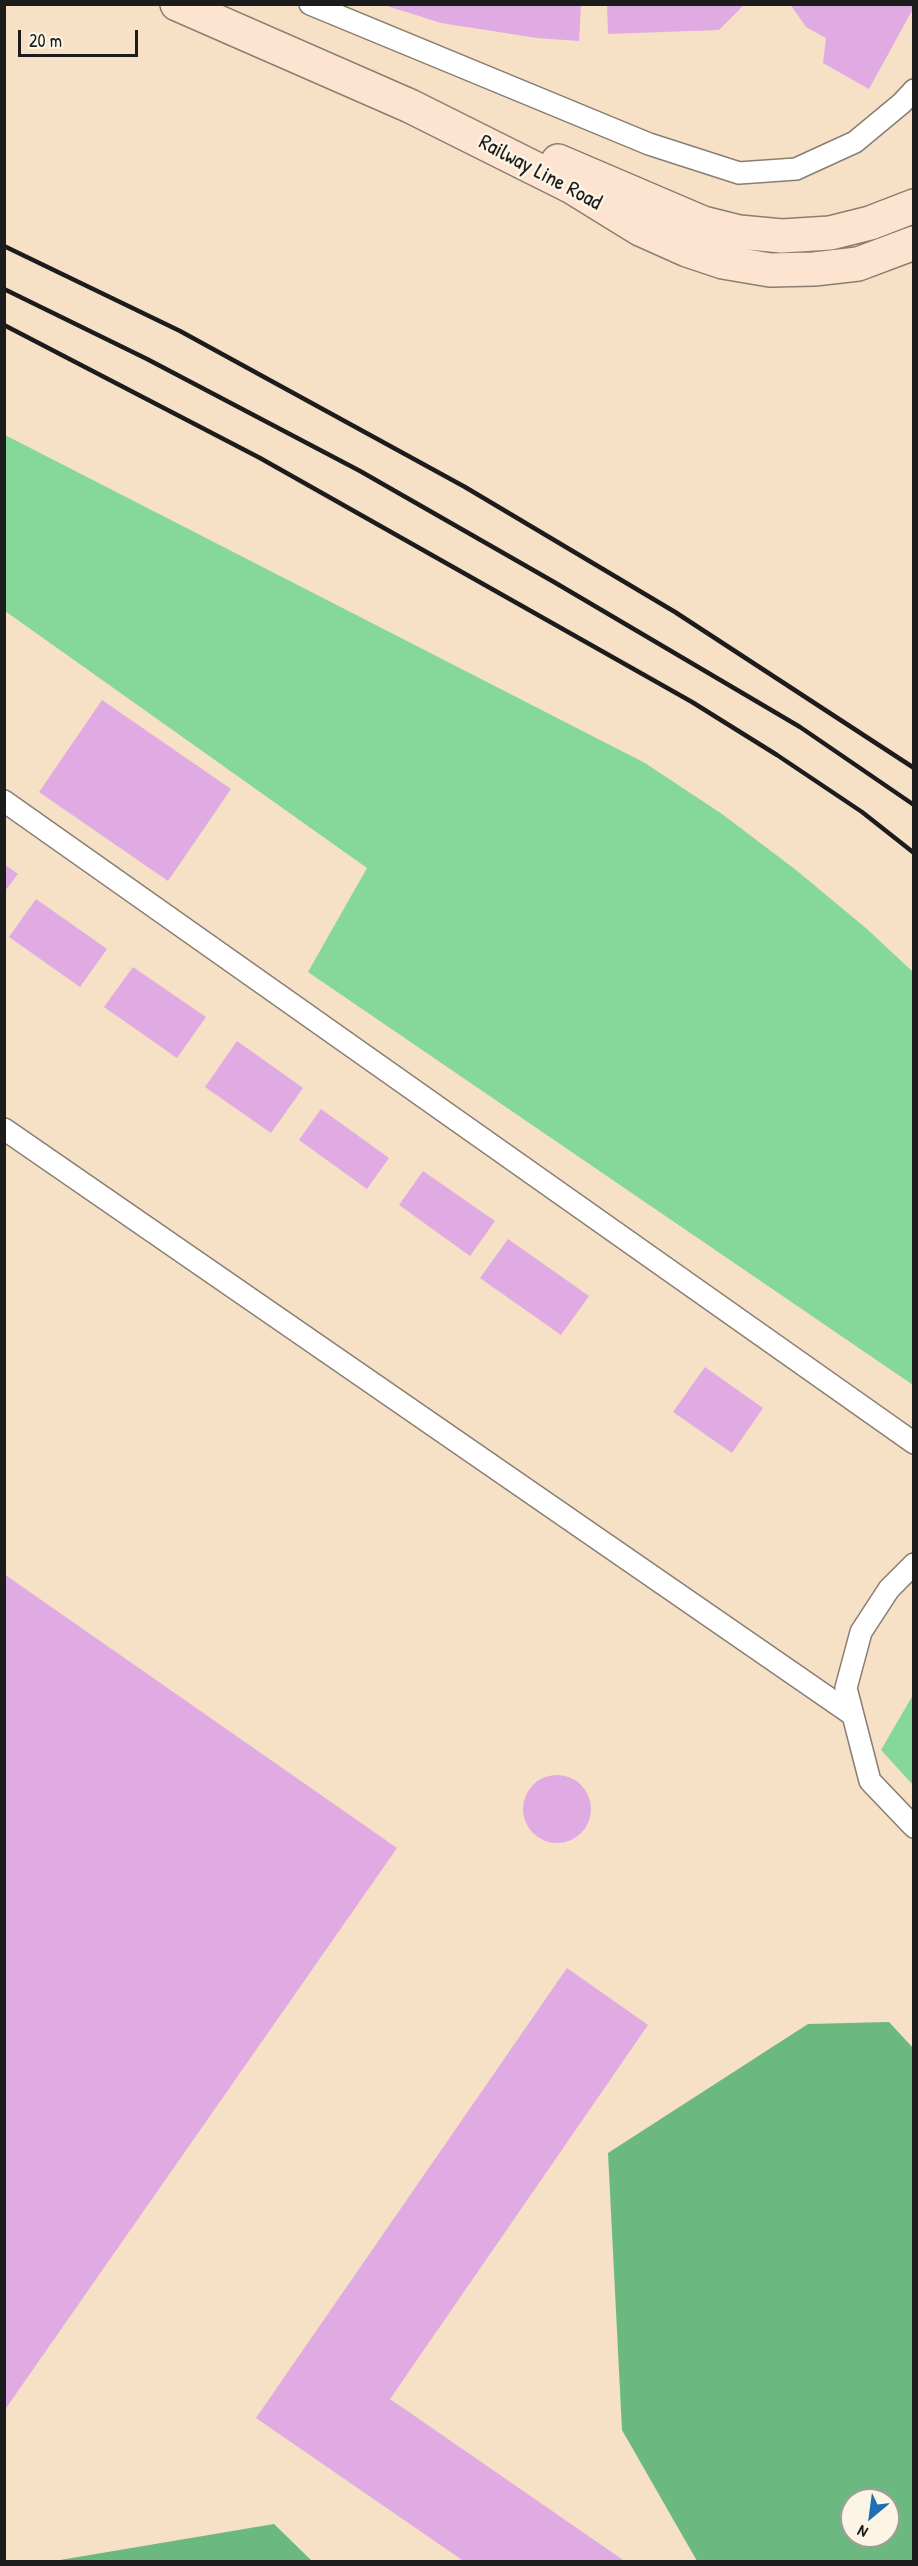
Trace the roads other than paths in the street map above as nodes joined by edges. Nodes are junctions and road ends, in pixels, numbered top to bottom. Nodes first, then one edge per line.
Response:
1 (177, 4) edge
2 (310, 4) edge
3 (914, 90) edge
4 (410, 106) junction
5 (914, 206) edge
6 (914, 243) edge
7 (4, 801) edge
8 (4, 1129) edge
9 (914, 1443) edge
10 (914, 1564) edge
11 (853, 1715) junction
12 (914, 1827) edge

1 - 4 main road, Railway Line Road
2 - 3 lane
4 - 5 main road
4 - 6 main road, Railway Line Road
7 - 9 lane
8 - 11 lane
10 - 11 lane
11 - 12 lane

